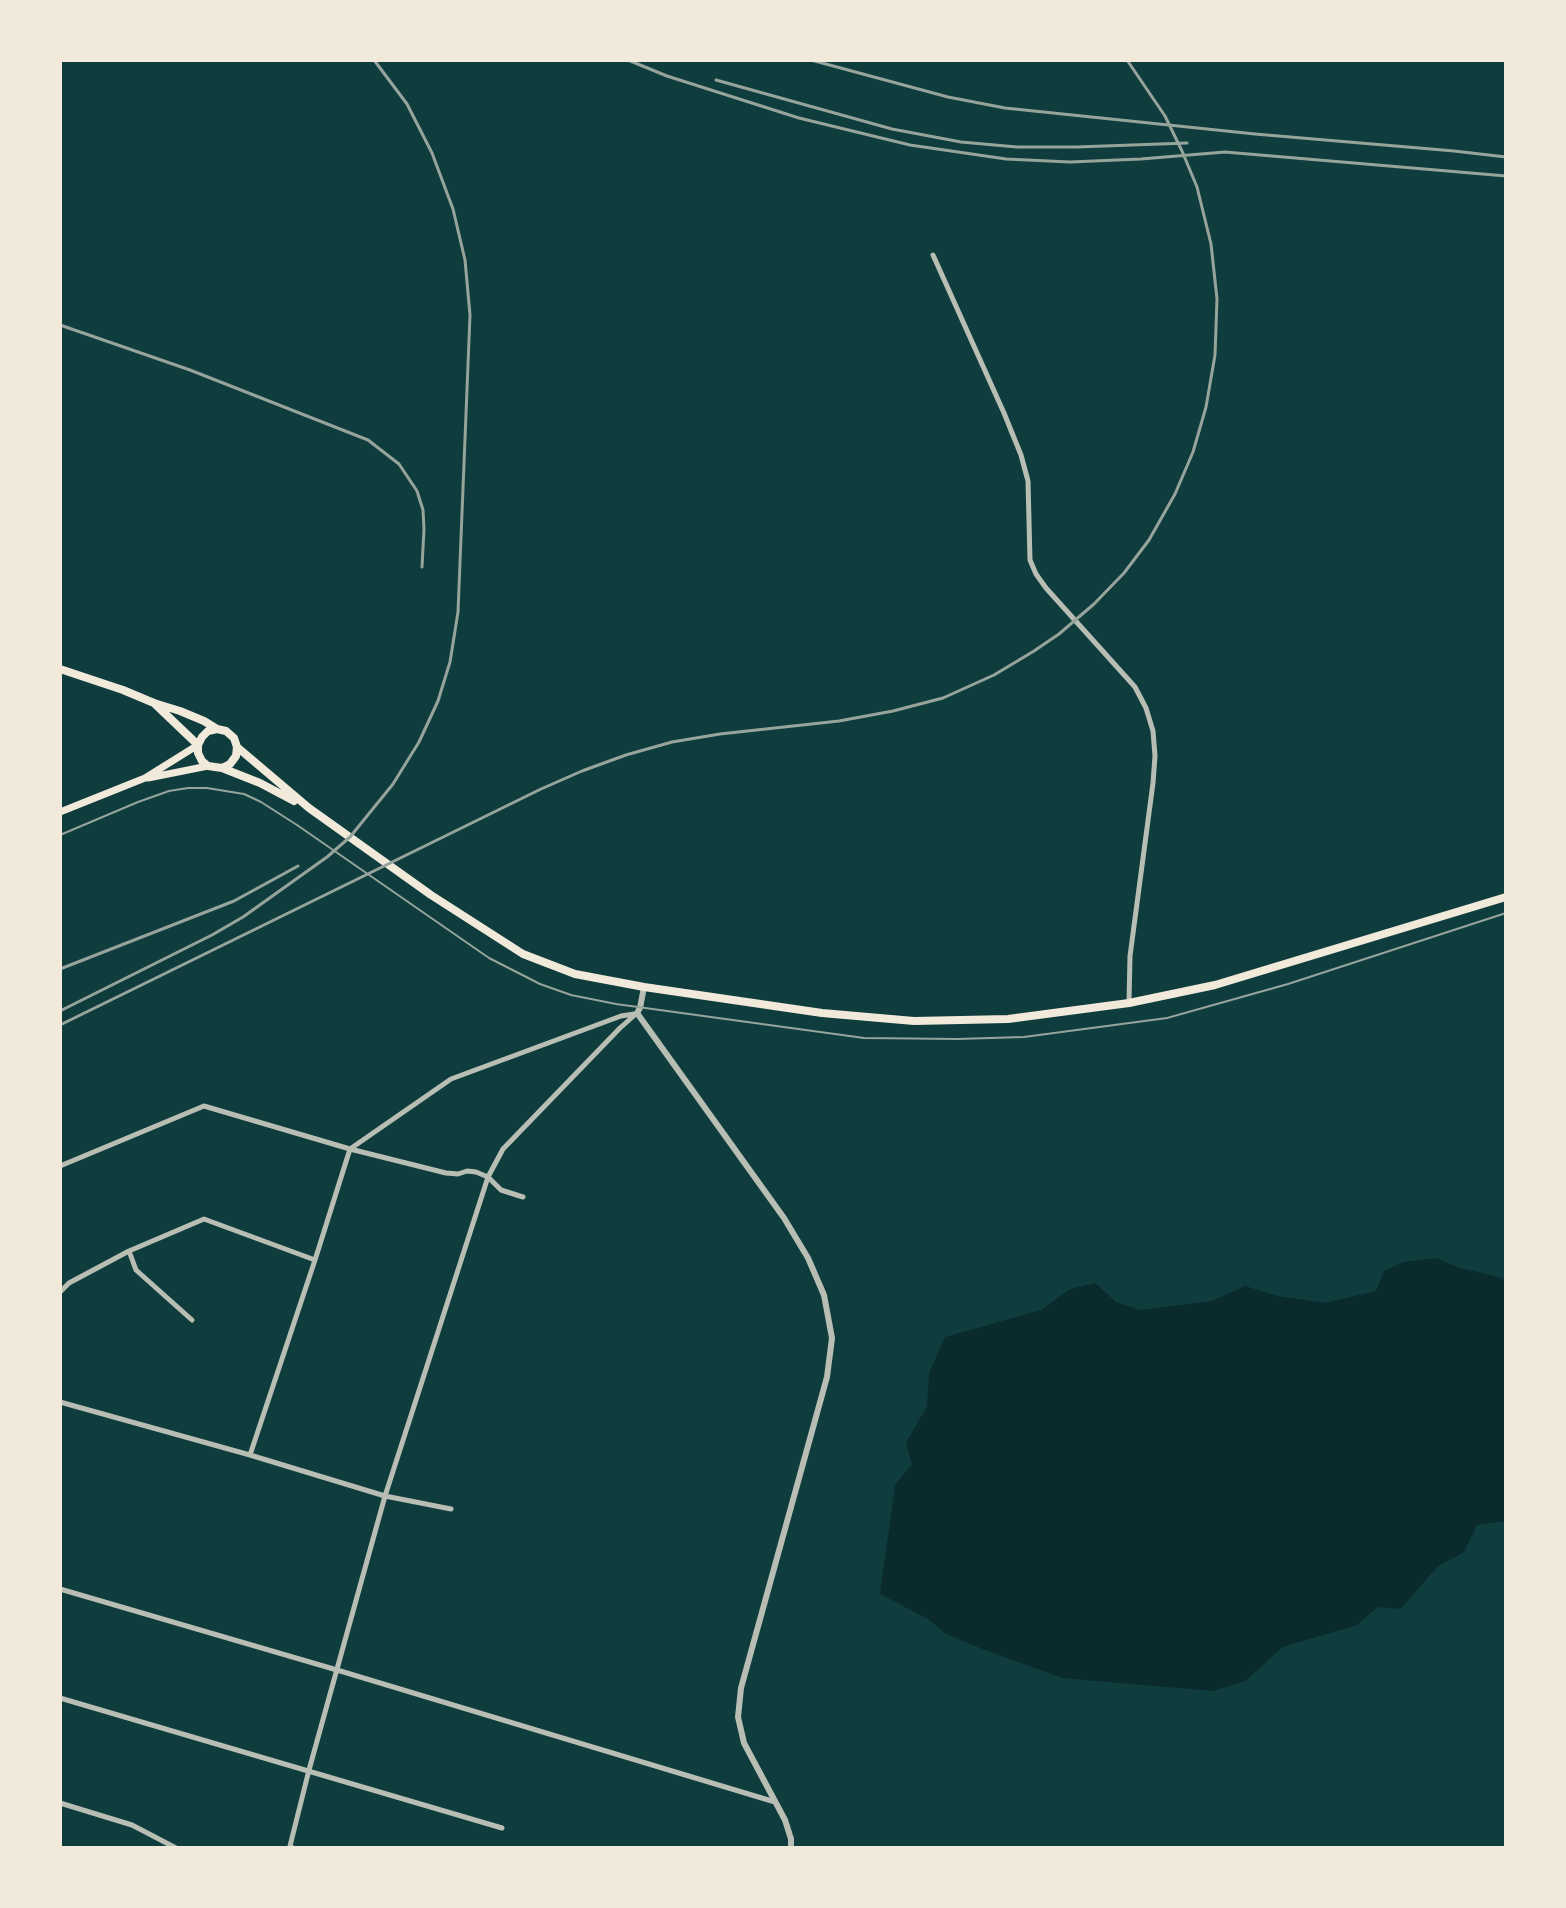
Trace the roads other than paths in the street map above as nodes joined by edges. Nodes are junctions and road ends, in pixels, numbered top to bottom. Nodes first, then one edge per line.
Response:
1 (933, 255) dead end
2 (60, 669) edge
3 (154, 703) junction
4 (217, 729) junction
5 (198, 745) junction
6 (237, 747) junction
7 (208, 766) junction
8 (222, 768) junction
9 (145, 778) junction
10 (309, 808) junction
11 (60, 812) edge
12 (1506, 897) edge
13 (644, 987) junction
14 (1129, 1003) junction
15 (637, 1013) junction
16 (350, 1149) junction
17 (60, 1166) edge
18 (488, 1177) junction
19 (523, 1197) dead end
20 (129, 1251) junction
21 (315, 1260) junction
22 (60, 1292) edge
23 (192, 1320) dead end
24 (60, 1402) edge
25 (250, 1455) junction
26 (385, 1496) junction
27 (451, 1509) dead end
28 (60, 1589) edge
29 (337, 1670) junction
30 (60, 1698) edge
31 (309, 1770) junction
32 (775, 1802) junction
33 (60, 1803) edge
34 (502, 1828) dead end
35 (291, 1847) edge
36 (176, 1848) edge
37 (791, 1848) edge

1 - 14 street
2 - 3 main road
3 - 4 main road
3 - 5 main road
4 - 5 main road
4 - 6 main road
5 - 7 main road
5 - 9 main road
6 - 8 main road
6 - 10 main road
7 - 8 main road
7 - 9 main road
8 - 10 main road
9 - 11 main road
10 - 13 main road
12 - 14 main road
13 - 14 main road
13 - 15 street
15 - 16 street
15 - 18 street
15 - 32 street
16 - 17 street
16 - 18 street
16 - 21 street
18 - 19 street
18 - 26 street
20 - 21 street
20 - 22 street
20 - 23 street
21 - 25 street
24 - 25 street
25 - 26 street
26 - 27 street
26 - 29 street
28 - 29 street
29 - 31 street
29 - 32 street
30 - 31 street
31 - 34 street
31 - 35 street
32 - 37 street
33 - 36 street

